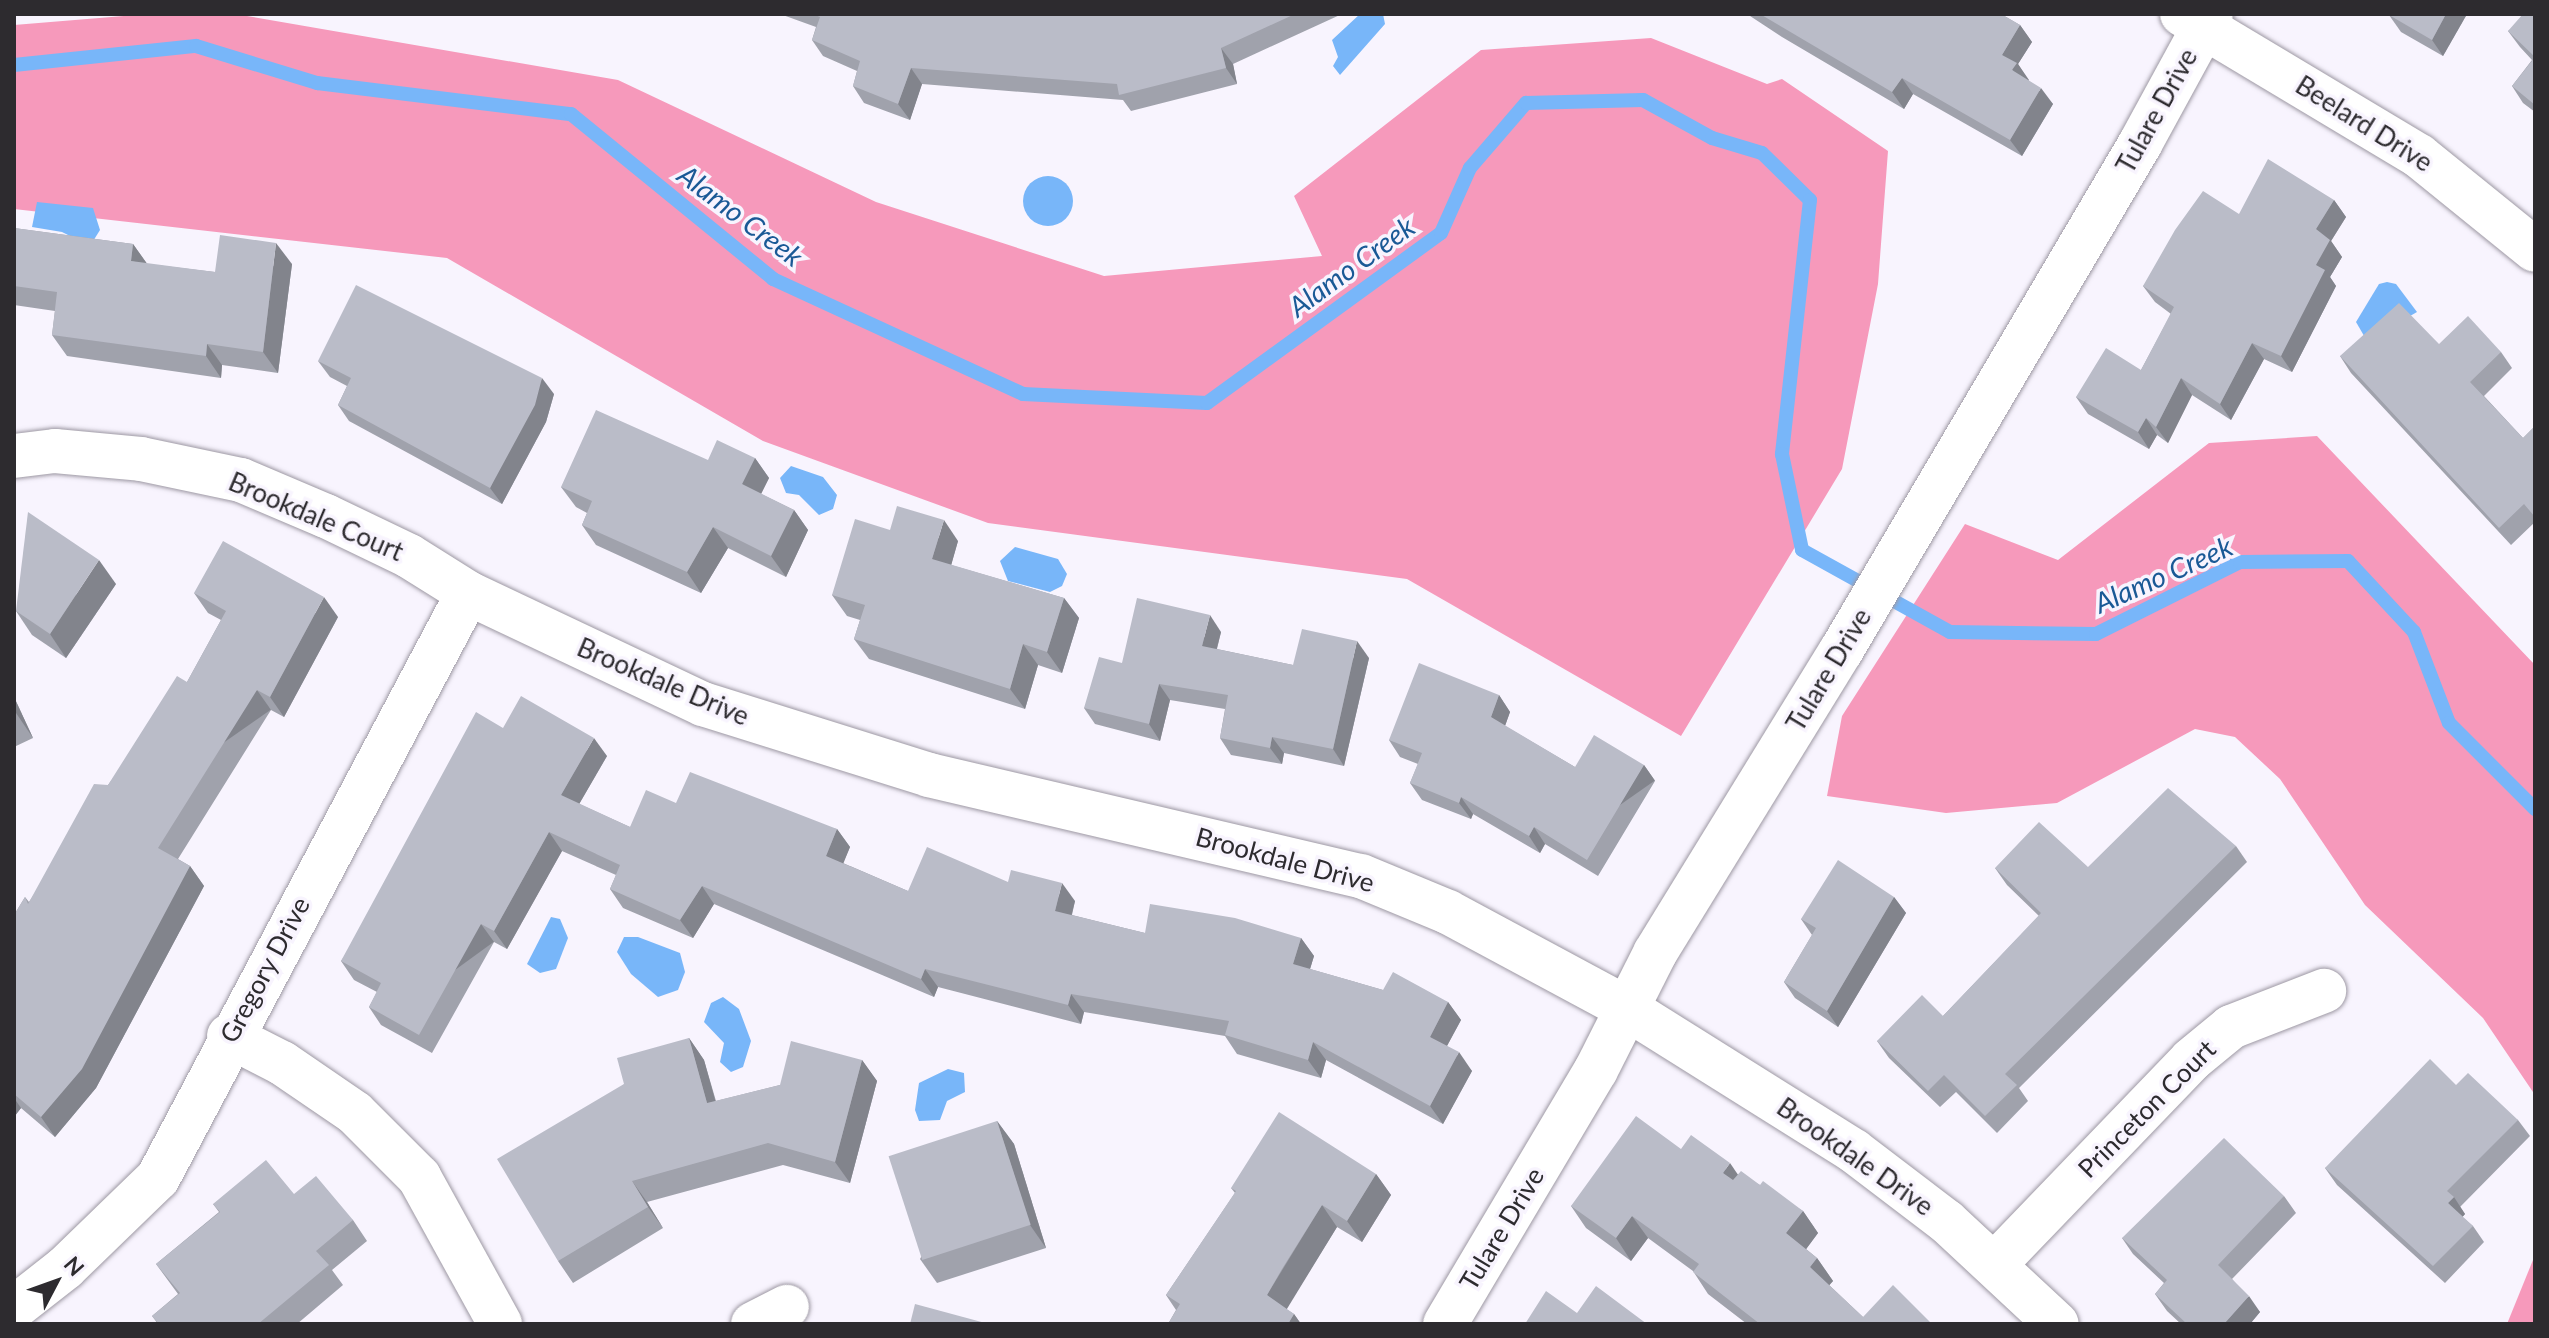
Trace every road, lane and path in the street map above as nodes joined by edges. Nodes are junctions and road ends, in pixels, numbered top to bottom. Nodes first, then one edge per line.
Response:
1 (2199, 18) edge
2 (2535, 250) edge
3 (14, 456) edge
4 (468, 593) junction
5 (2324, 991) dead end
6 (1626, 1008) junction
7 (229, 1036) junction
8 (1995, 1264) junction
9 (14, 1308) edge
10 (500, 1324) edge
11 (1445, 1324) edge
12 (2057, 1324) edge

1 - 2 street, Beelard Drive
1 - 6 street, Tulare Drive
3 - 4 street, Brookdale Court
4 - 6 street, Brookdale Drive
4 - 7 street, Gregory Drive
5 - 8 street, Princeton Court
6 - 8 street, Brookdale Drive
6 - 11 street, Tulare Drive
7 - 9 street, Gregory Drive
7 - 10 street
8 - 12 street, Brookdale Drive

